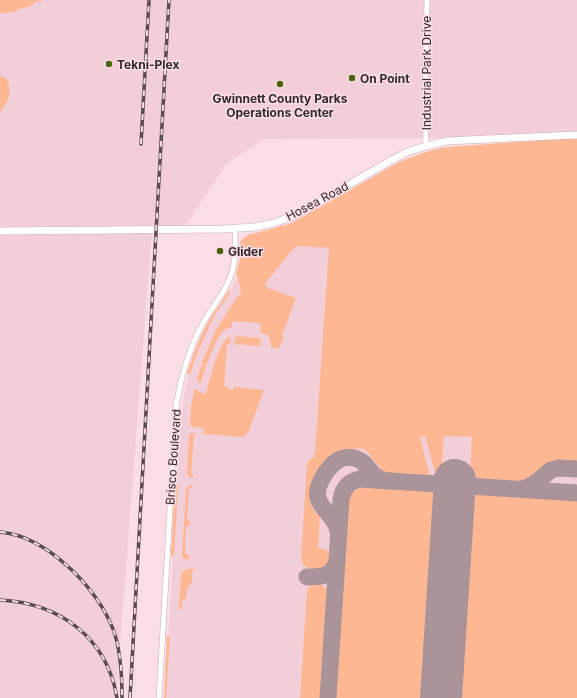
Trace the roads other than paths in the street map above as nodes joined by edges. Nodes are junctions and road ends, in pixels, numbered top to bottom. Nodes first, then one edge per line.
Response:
1 (427, 0) edge
2 (577, 136) edge
3 (426, 146) junction
4 (235, 229) junction
5 (0, 231) edge
6 (159, 698) edge

1 - 3 street, Industrial Park Drive
2 - 3 street, Hosea Road
3 - 4 street, Hosea Road
4 - 5 street, Hosea Road
4 - 6 street, Brisco Boulevard

